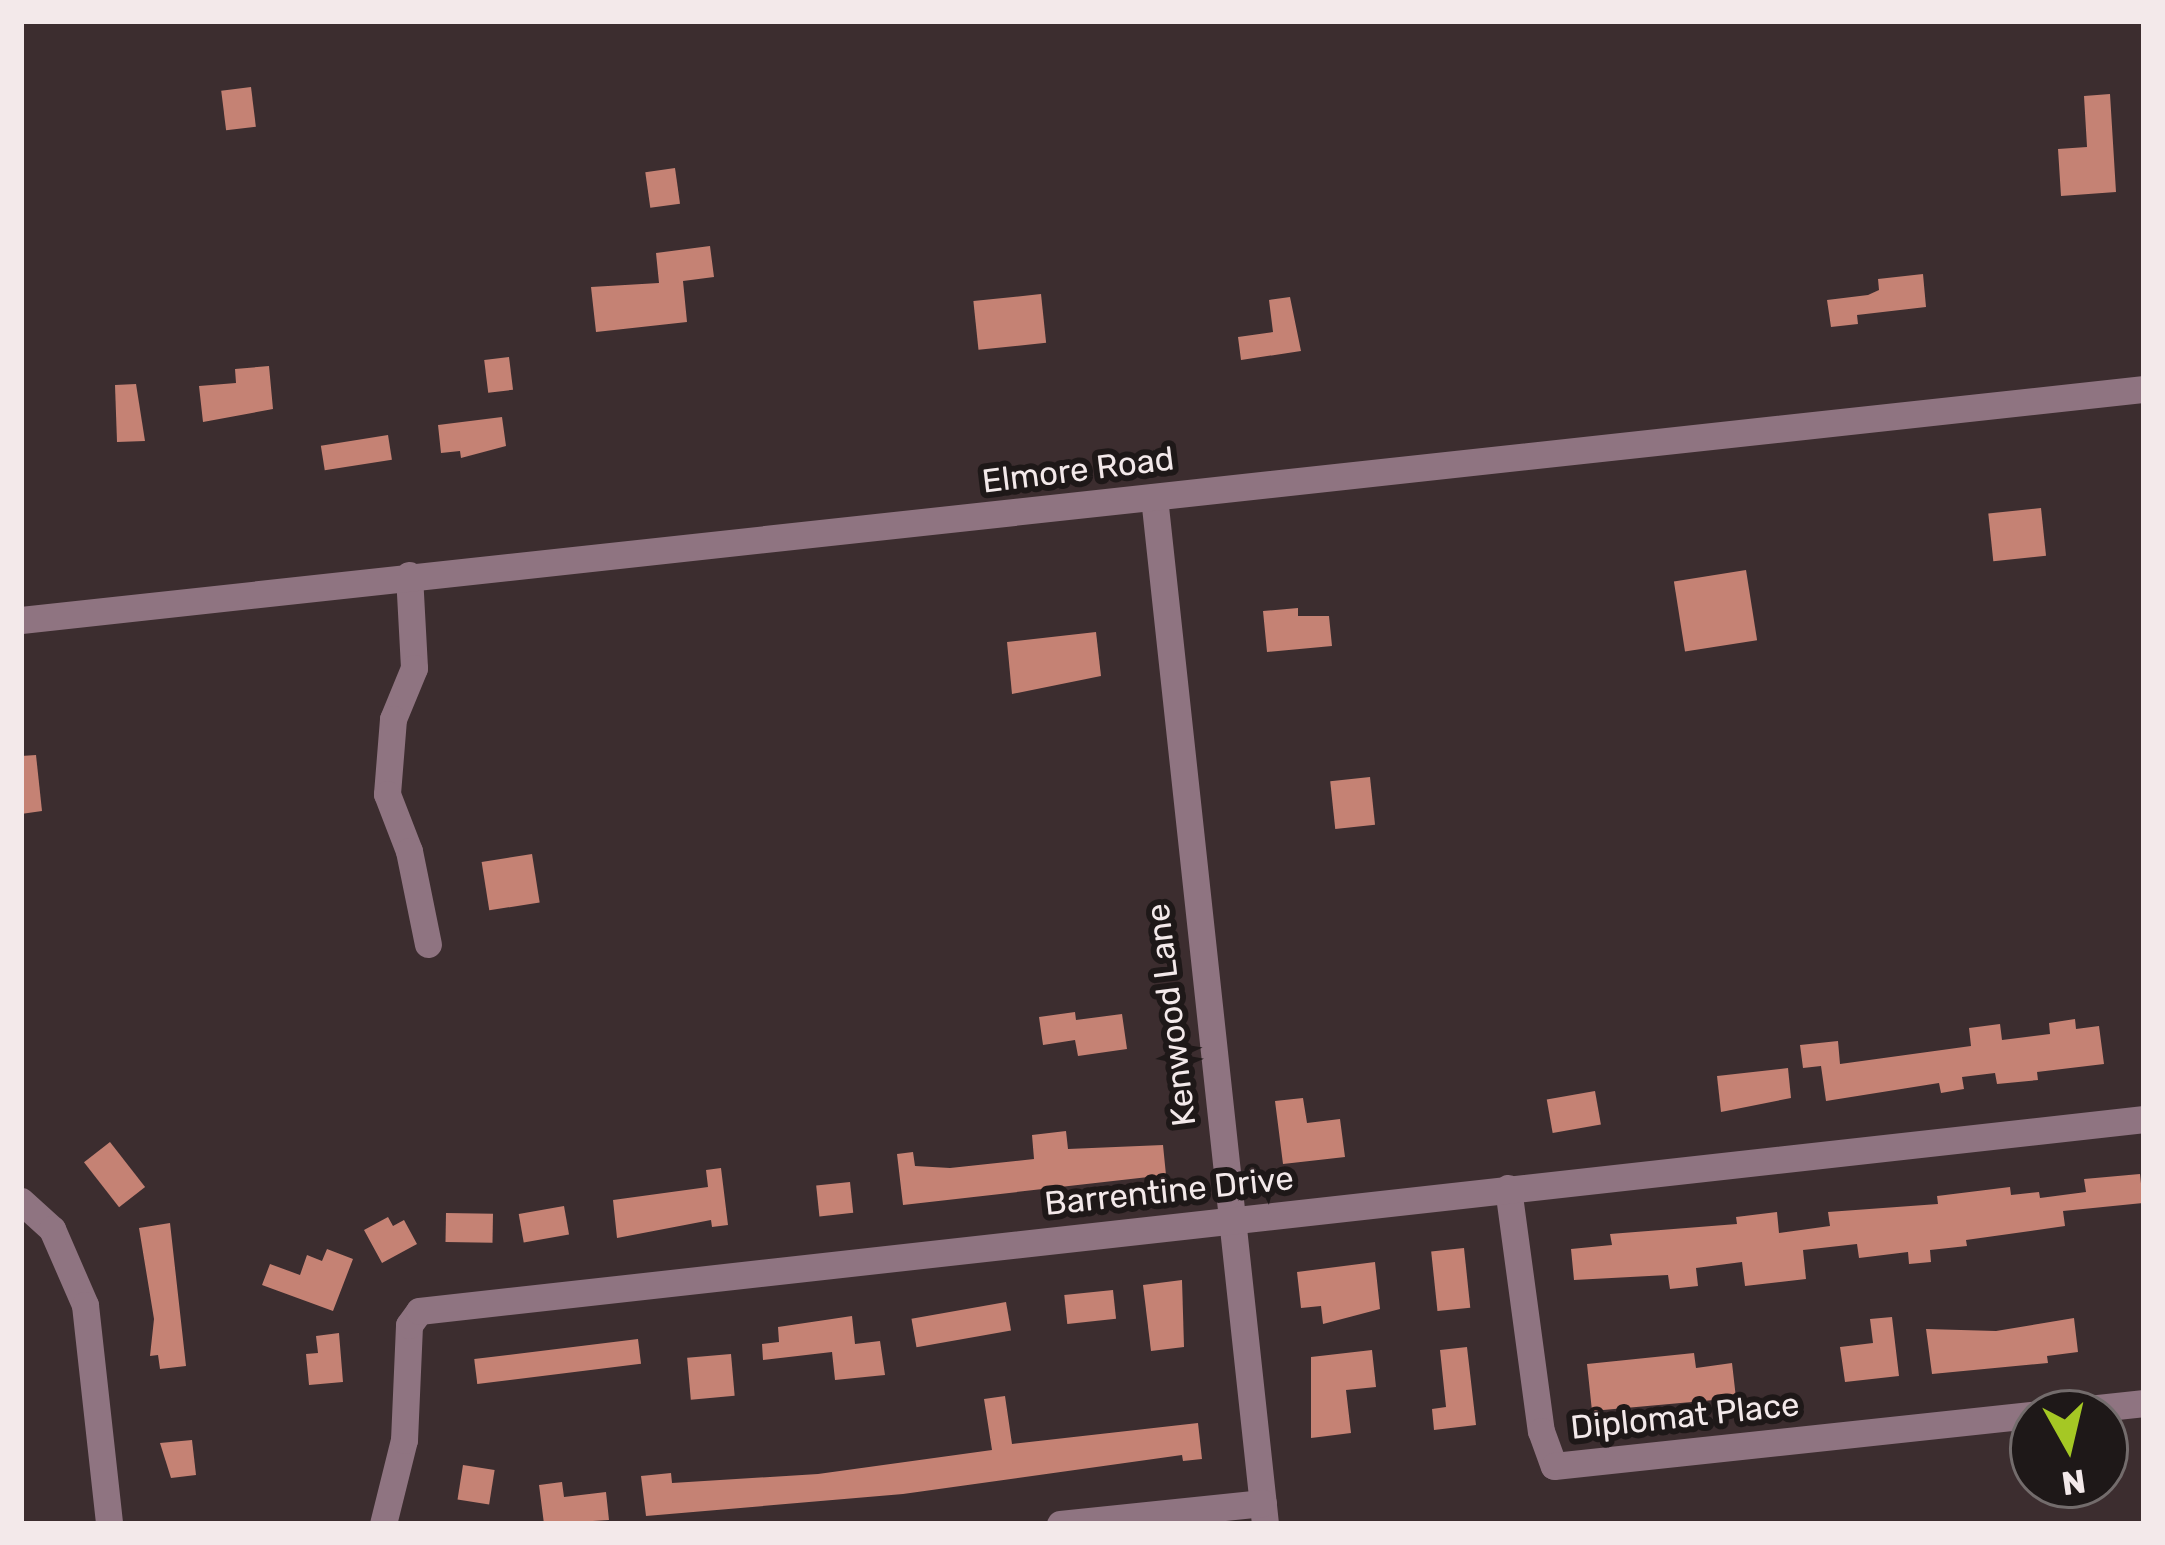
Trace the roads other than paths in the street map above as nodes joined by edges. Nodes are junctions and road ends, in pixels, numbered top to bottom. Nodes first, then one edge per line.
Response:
1 (2144, 389) edge
2 (1154, 497) junction
3 (409, 575) junction
4 (21, 620) edge
5 (428, 944) dead end
6 (2144, 1120) edge
7 (1508, 1188) junction
8 (21, 1201) edge
9 (1232, 1221) junction
10 (2009, 1418) edge
11 (1264, 1513) edge
12 (109, 1524) edge
13 (383, 1524) edge
14 (1060, 1524) edge

1 - 2 street, Elmore Road
2 - 3 street, Elmore Road
2 - 9 street, Kenwood Lane
3 - 4 street, Elmore Road
3 - 5 street
6 - 7 street, Barrentine Drive
7 - 9 street, Barrentine Drive
7 - 10 street, Diplomat Place
8 - 12 street
9 - 11 street, Kenwood Lane
9 - 13 street, Barrentine Drive
11 - 14 street

